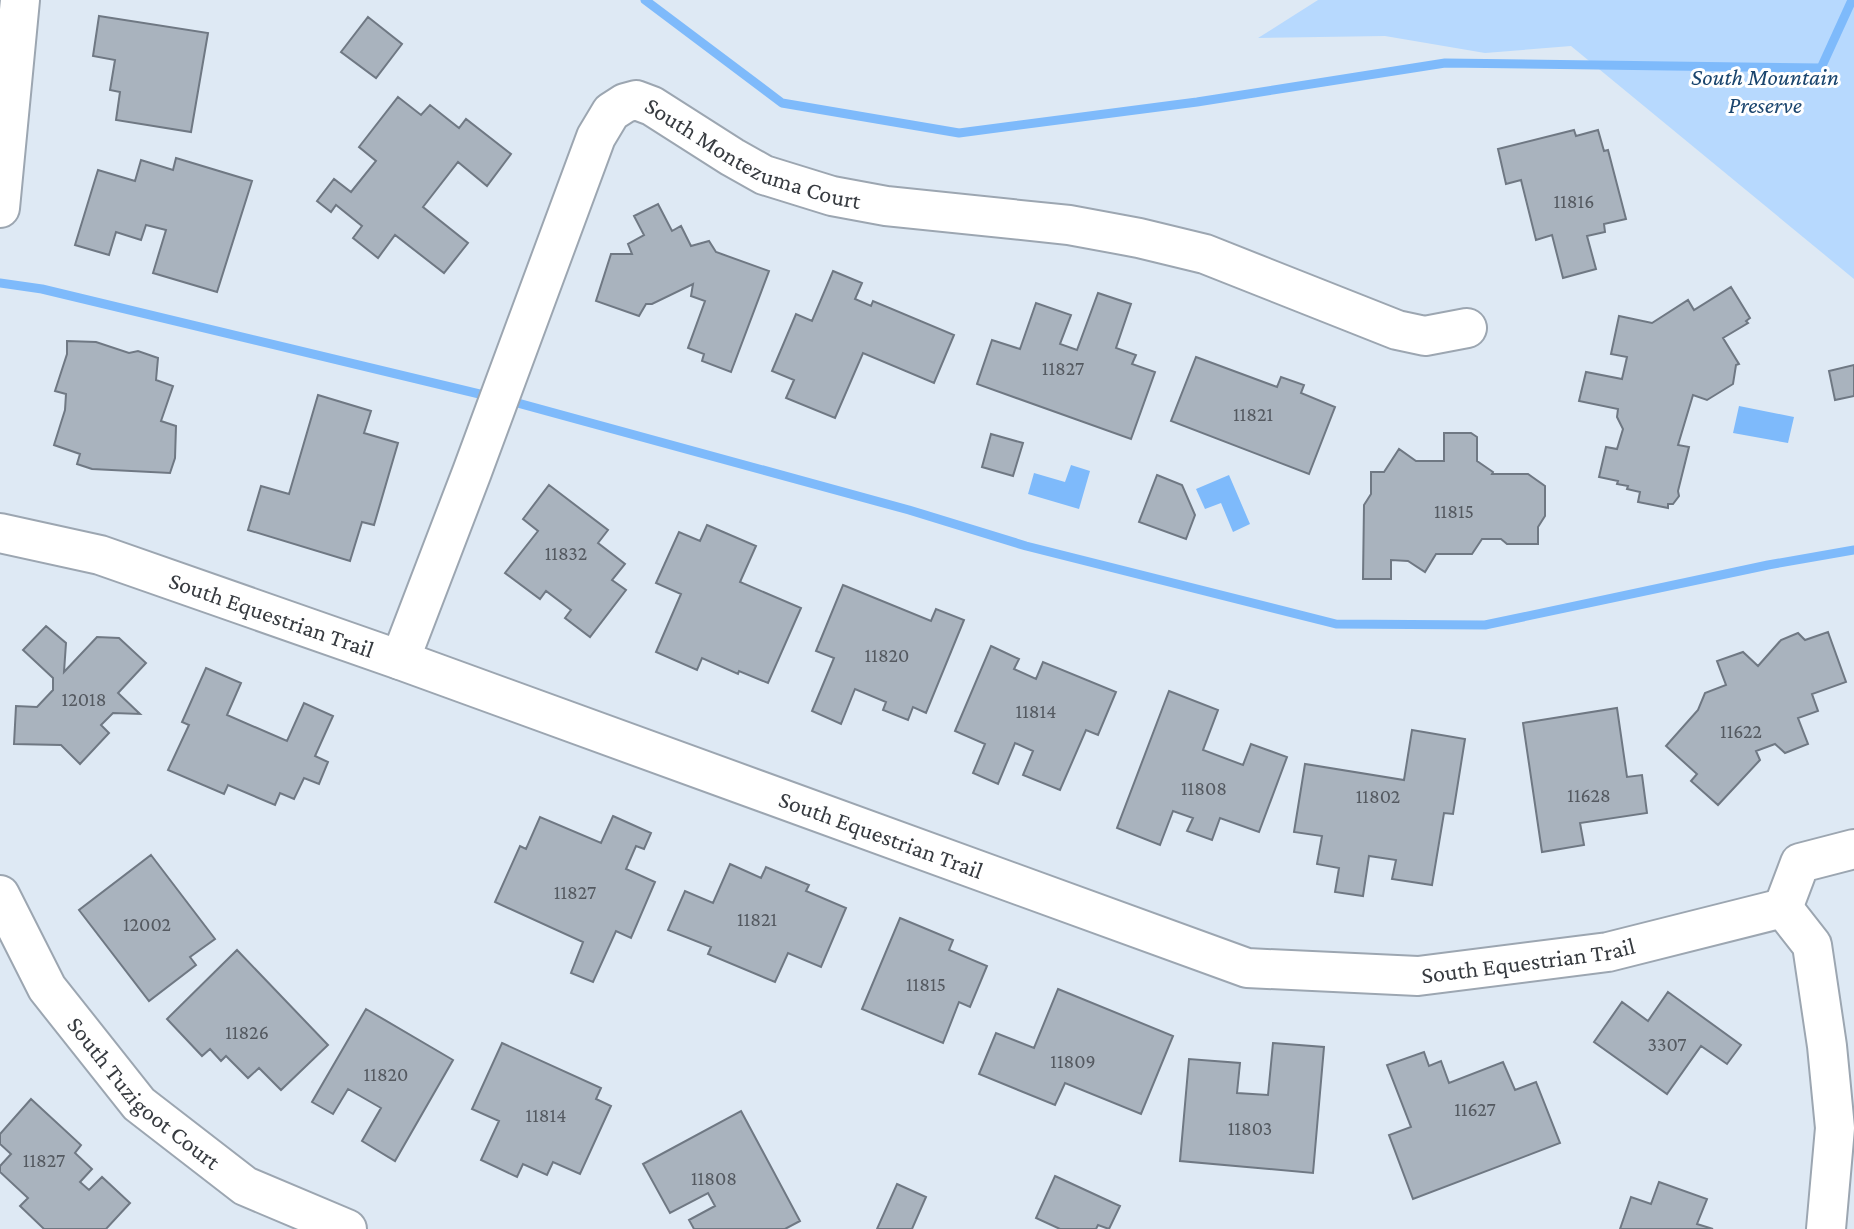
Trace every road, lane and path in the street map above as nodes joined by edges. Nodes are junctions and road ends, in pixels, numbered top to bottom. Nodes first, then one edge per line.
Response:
1 (20, 0) edge
2 (0, 208) edge
3 (1467, 328) dead end
4 (0, 533) edge
5 (400, 660) junction
6 (1854, 849) edge
7 (0, 895) edge
8 (1783, 908) junction
9 (347, 1229) edge
10 (1826, 1229) edge

1 - 2 street
3 - 5 street, South Montezuma Court
4 - 5 street, South Equestrian Trail
5 - 8 street, South Equestrian Trail
6 - 8 street
7 - 9 street, South Tuzigoot Court
8 - 10 street

